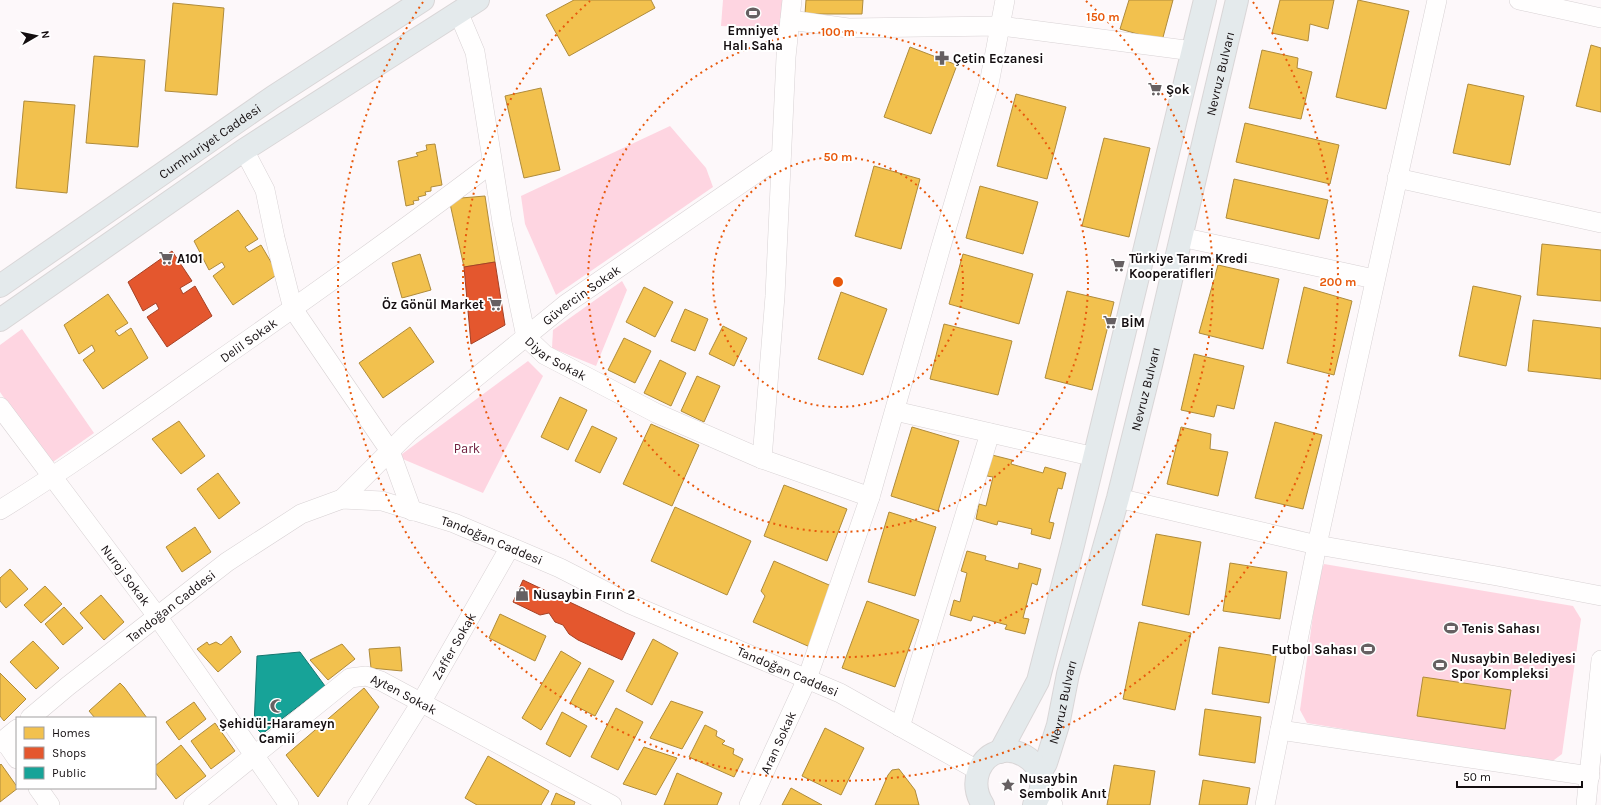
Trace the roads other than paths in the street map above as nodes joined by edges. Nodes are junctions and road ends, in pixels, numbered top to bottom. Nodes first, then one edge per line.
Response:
1 (423, 0) edge
2 (478, 0) edge
3 (792, 0) edge
4 (1005, 0) edge
5 (1205, 0) edge
6 (1237, 0) edge
7 (1437, 0) edge
8 (1520, 0) edge
9 (458, 14) junction
10 (1601, 18) edge
11 (790, 20) junction
12 (1001, 26) junction
13 (1193, 51) junction
14 (244, 150) junction
15 (781, 156) junction
16 (492, 163) junction
17 (1397, 178) junction
18 (1601, 223) edge
19 (1181, 237) junction
20 (1374, 279) junction
21 (0, 286) edge
22 (293, 309) junction
23 (0, 320) edge
24 (526, 337) junction
25 (0, 407) edge
26 (895, 410) junction
27 (990, 433) junction
28 (390, 451) junction
29 (1095, 457) junction
30 (762, 459) junction
31 (53, 477) junction
32 (870, 497) junction
33 (1118, 498) junction
34 (342, 499) junction
35 (0, 510) edge
36 (412, 510) junction
37 (1317, 545) junction
38 (510, 547) junction
39 (1601, 596) edge
40 (157, 616) junction
41 (1601, 660) edge
42 (807, 679) junction
43 (422, 701) junction
44 (31, 717) edge
45 (900, 727) junction
46 (1280, 730) junction
47 (7, 737) edge
48 (1000, 752) junction
49 (254, 755) junction
50 (16, 757) edge
51 (1040, 773) junction
52 (1590, 776) junction
53 (979, 788) edge
54 (39, 789) edge
55 (1042, 802) edge
56 (50, 805) edge
57 (193, 805) edge
58 (289, 805) edge
59 (357, 805) edge
60 (612, 805) edge
61 (749, 805) edge
62 (964, 805) edge
63 (1265, 805) edge
64 (1586, 805) edge

1 - 21 main road, Cumhuriyet Caddesi
2 - 9 main road
3 - 11 street
4 - 12 street, Aran Sokak
5 - 13 main road
6 - 19 main road, Nevruz Bulvarı
7 - 17 street
8 - 10 street
9 - 14 main road
9 - 16 street, Diyar Sokak
11 - 12 street
11 - 15 street
12 - 13 street
12 - 26 street, Aran Sokak
13 - 29 main road
14 - 22 street
14 - 23 main road
15 - 24 street, Güvercin Sokak
15 - 30 street
16 - 22 street, Delil Sokak
16 - 24 street, Diyar Sokak
17 - 18 street
17 - 20 street
19 - 20 street
19 - 33 main road, Nevruz Bulvarı
20 - 37 street
22 - 28 street
22 - 31 street, Delil Sokak
24 - 28 street, Güvercin Sokak
24 - 30 street, Diyar Sokak
25 - 31 street, Nuroj Sokak
26 - 27 street
26 - 32 street, Aran Sokak
27 - 29 street
27 - 45 street
28 - 34 street, Güvercin Sokak
28 - 36 street
29 - 48 main road
30 - 32 street, Diyar Sokak
31 - 35 street, Delil Sokak
31 - 40 street, Nuroj Sokak
32 - 42 street, Aran Sokak
33 - 37 street
33 - 51 main road, Nevruz Bulvarı
34 - 36 street, Tandoğan Caddesi
34 - 40 street, Tandoğan Caddesi
36 - 38 street, Tandoğan Caddesi
37 - 39 street
37 - 46 street
38 - 42 street, Tandoğan Caddesi
38 - 43 street, Zaffer Sokak
40 - 44 street, Tandoğan Caddesi
40 - 49 street, Nuroj Sokak
41 - 52 street
42 - 45 street, Tandoğan Caddesi
42 - 61 street, Aran Sokak
43 - 49 street, Ayten Sokak
43 - 59 street, Zaffer Sokak
43 - 60 street, Ayten Sokak
45 - 53 street, Tandoğan Caddesi
46 - 52 street
46 - 63 street
47 - 50 street
48 - 51 main road
48 - 53 main road
49 - 57 street, Ayten Sokak
49 - 58 street, Nuroj Sokak
51 - 55 main road
52 - 64 street
53 - 62 main road
54 - 56 street

